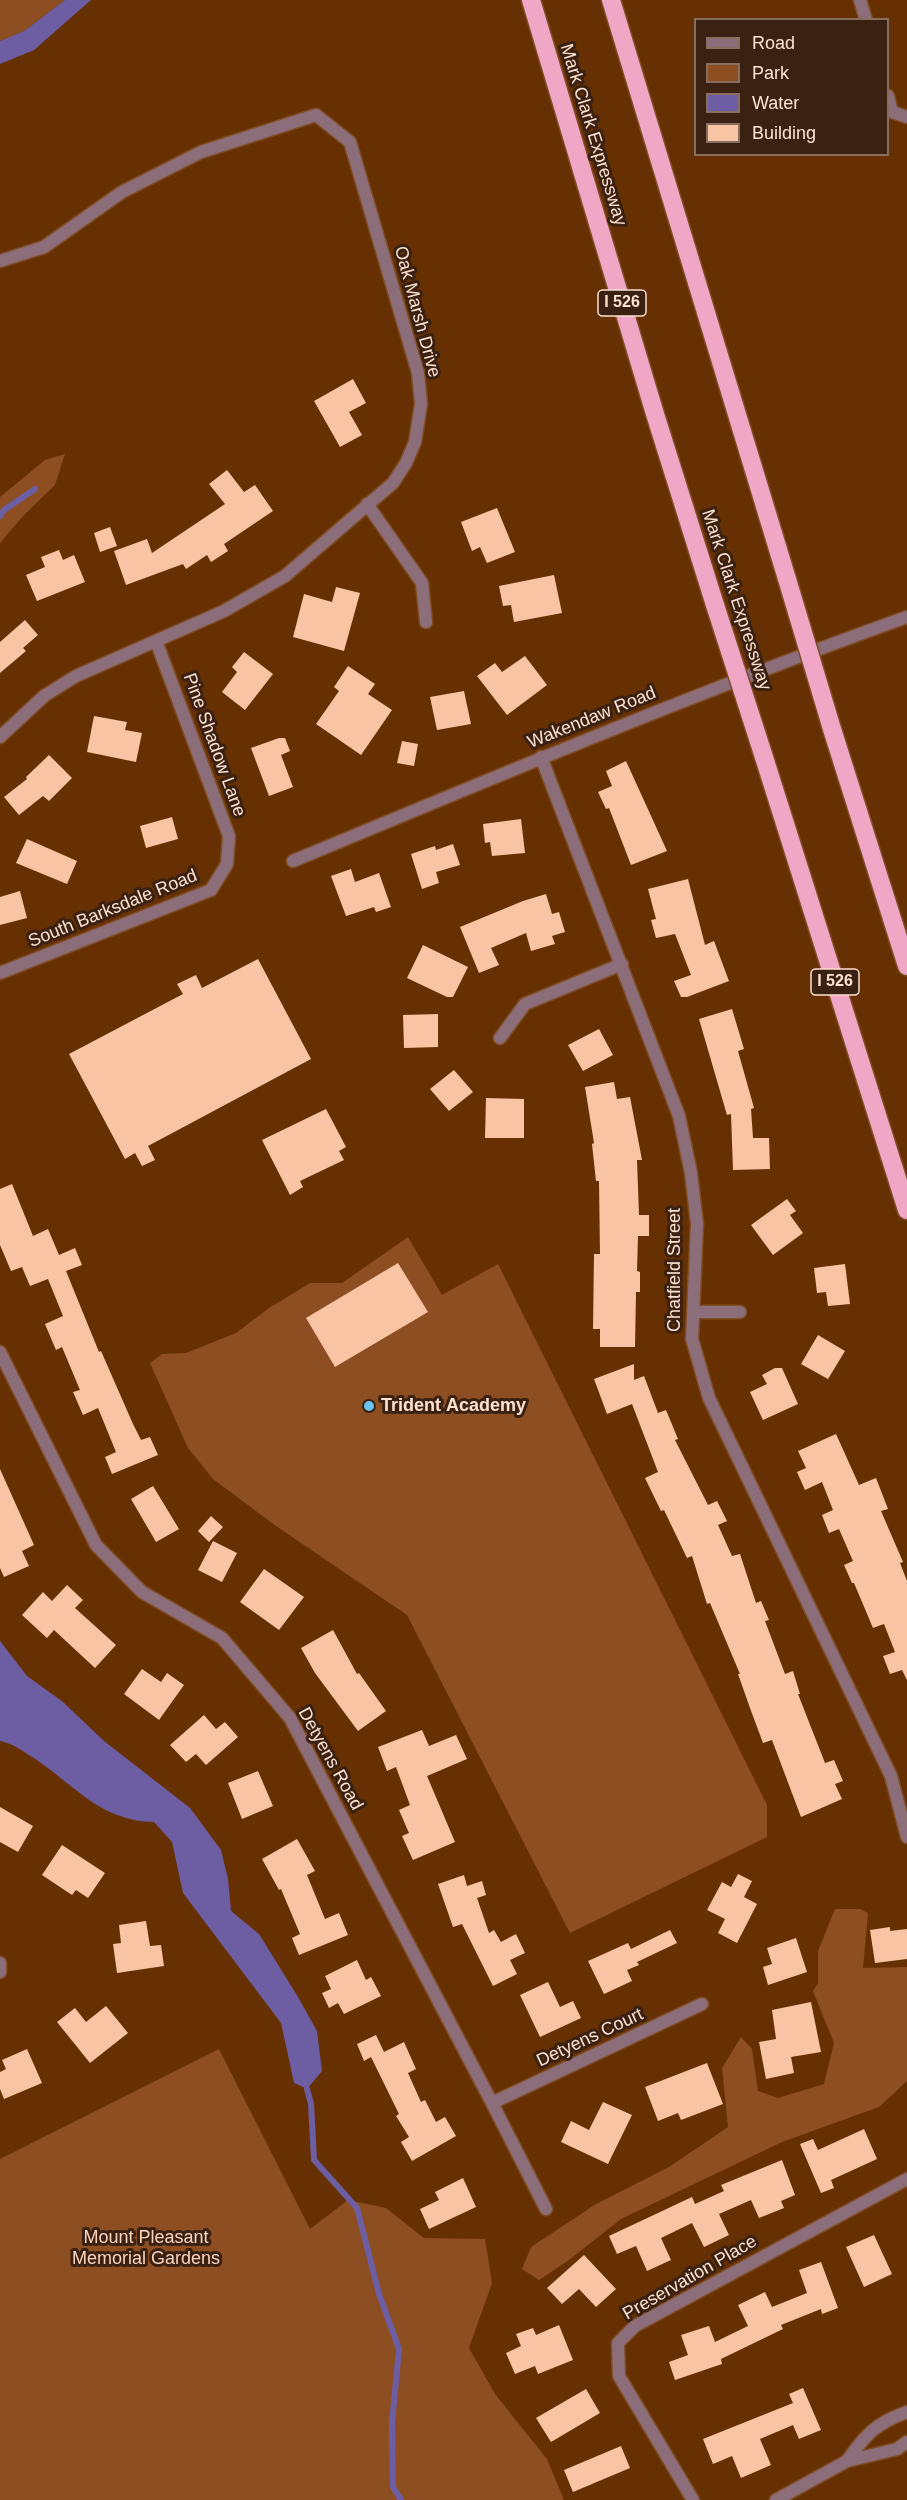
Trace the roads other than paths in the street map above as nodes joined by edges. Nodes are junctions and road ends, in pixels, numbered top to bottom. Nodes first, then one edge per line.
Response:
1 (531, 0) edge
2 (611, 0) edge
3 (860, 0) edge
4 (865, 18) edge
5 (889, 100) edge
6 (907, 117) edge
7 (0, 261) edge
8 (367, 504) junction
9 (907, 617) edge
10 (426, 622) dead end
11 (156, 641) junction
12 (0, 736) edge
13 (541, 757) junction
14 (293, 861) dead end
15 (227, 864) joint
16 (622, 964) junction
17 (907, 966) edge
18 (0, 973) edge
19 (500, 1038) dead end
20 (907, 1210) edge
21 (693, 1312) junction
22 (740, 1312) dead end
23 (0, 1352) edge
24 (907, 1837) edge
25 (0, 1963) edge
26 (0, 1972) edge
27 (702, 2004) dead end
28 (492, 2103) junction
29 (907, 2179) edge
30 (546, 2209) dead end
31 (907, 2412) edge
32 (907, 2442) edge
33 (847, 2461) junction
34 (693, 2500) edge
35 (776, 2500) edge

1 - 20 highway, Mark Clark Expressway / I 526, bridge
2 - 17 highway, bridge
3 - 4 street
5 - 6 street
7 - 8 street, Oak Marsh Drive
8 - 10 street
8 - 11 street, Oak Marsh Drive
9 - 13 street, Wakendaw Road
11 - 12 street, Oak Marsh Drive
11 - 15 street, Pine Shadow Lane
13 - 14 street, Wakendaw Road
13 - 16 street, Chatfield Street
15 - 18 street, South Barksdale Road
16 - 19 street
16 - 21 street, Chatfield Street
21 - 22 street
21 - 24 street, Chatfield Street
23 - 28 street, Detyens Road
25 - 26 street
27 - 28 street, Detyens Court
28 - 30 street, Detyens Road
29 - 34 street, Preservation Place
31 - 33 street
32 - 33 street
33 - 35 street

